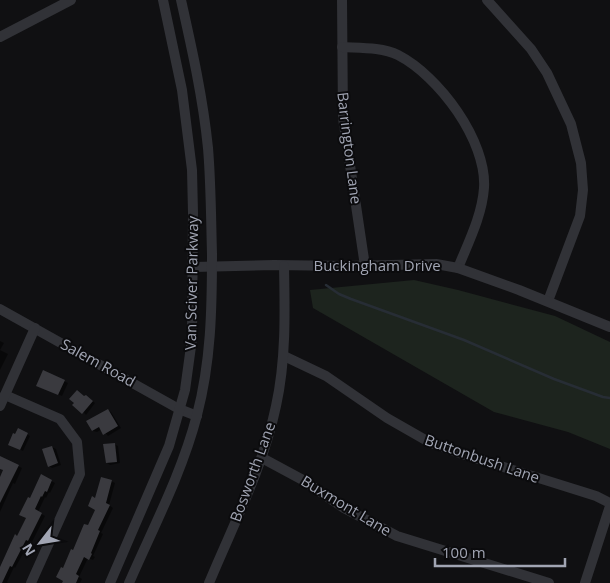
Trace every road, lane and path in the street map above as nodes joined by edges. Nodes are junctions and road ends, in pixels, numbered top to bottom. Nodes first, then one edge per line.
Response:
1 (71, 0) edge
2 (163, 0) edge
3 (181, 0) edge
4 (342, 0) edge
5 (487, 0) edge
6 (0, 37) edge
7 (342, 47) junction
8 (284, 266) junction
9 (365, 266) junction
10 (194, 267) junction
11 (212, 268) junction
12 (458, 268) junction
13 (548, 302) junction
14 (0, 309) edge
15 (610, 327) edge
16 (35, 328) junction
17 (284, 356) junction
18 (5, 395) junction
19 (0, 406) edge
20 (179, 409) junction
21 (197, 416) junction
22 (262, 458) junction
23 (610, 504) edge
24 (31, 583) edge
25 (110, 583) edge
26 (129, 583) edge
27 (209, 583) edge
28 (548, 583) edge
29 (585, 583) edge

1 - 6 street
2 - 10 street, Van Sciver Parkway
3 - 11 street, Van Sciver Parkway
4 - 7 street, Barrington Lane
5 - 13 street
7 - 9 street, Barrington Lane
7 - 12 street
8 - 9 street, Buckingham Drive
8 - 11 street, Buckingham Drive
8 - 17 street, Bosworth Lane
9 - 12 street, Buckingham Drive
10 - 11 street, Buckingham Drive
10 - 20 street, Van Sciver Parkway
11 - 21 street, Van Sciver Parkway
12 - 13 street, Buckingham Drive
13 - 15 street, Buckingham Drive
14 - 16 street, Salem Road
16 - 18 street
16 - 20 street, Salem Road
17 - 22 street, Bosworth Lane
17 - 23 street, Buttonbush Lane
18 - 19 street
18 - 24 street
20 - 21 street, Salem Road
20 - 25 street, Van Sciver Parkway
21 - 26 street, Van Sciver Parkway
22 - 27 street, Bosworth Lane
22 - 28 street, Buxmont Lane
23 - 29 street

